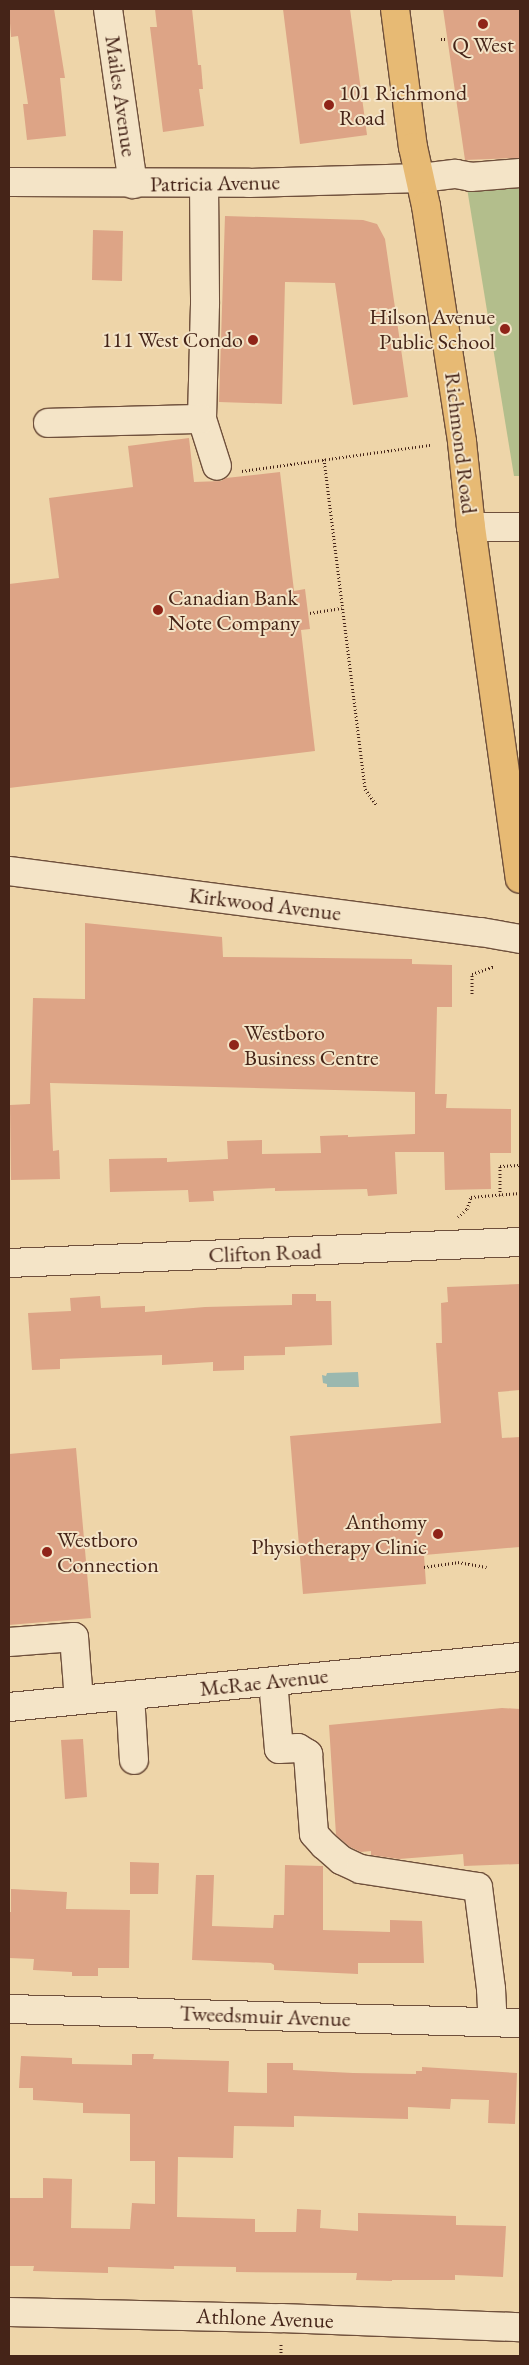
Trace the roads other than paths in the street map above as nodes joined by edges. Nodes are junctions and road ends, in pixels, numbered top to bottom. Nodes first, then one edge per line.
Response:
1 (108, 9) edge
2 (395, 9) edge
3 (520, 173) edge
4 (421, 178) junction
5 (9, 182) edge
6 (204, 183) junction
7 (133, 184) junction
8 (202, 419) junction
9 (48, 423) dead end
10 (217, 466) dead end
11 (471, 527) junction
12 (520, 528) edge
13 (9, 871) edge
14 (520, 879) edge
15 (520, 940) edge
16 (520, 1242) edge
17 (9, 1263) edge
18 (9, 1642) edge
19 (520, 1657) edge
20 (273, 1681) junction
21 (130, 1695) junction
22 (79, 1700) junction
23 (9, 1707) edge
24 (134, 1760) dead end
25 (9, 2009) edge
26 (493, 2022) junction
27 (520, 2023) edge
28 (9, 2312) edge
29 (520, 2327) edge

1 - 7 street, Mailes Avenue
2 - 4 main road, Richmond Road
3 - 4 street, Patricia Avenue
4 - 6 street, Patricia Avenue
4 - 11 main road, Richmond Road
5 - 7 street, Patricia Avenue
6 - 7 street, Patricia Avenue
6 - 8 street
8 - 9 street
8 - 10 street
11 - 12 street
11 - 14 main road, Richmond Road
13 - 15 street, Kirkwood Avenue
16 - 17 street, Clifton Road
18 - 22 street
19 - 20 street, McRae Avenue
20 - 21 street, McRae Avenue
20 - 26 street
21 - 22 street, McRae Avenue
21 - 24 street
22 - 23 street, McRae Avenue
25 - 26 street, Tweedsmuir Avenue
26 - 27 street, Tweedsmuir Avenue
28 - 29 street, Athlone Avenue

